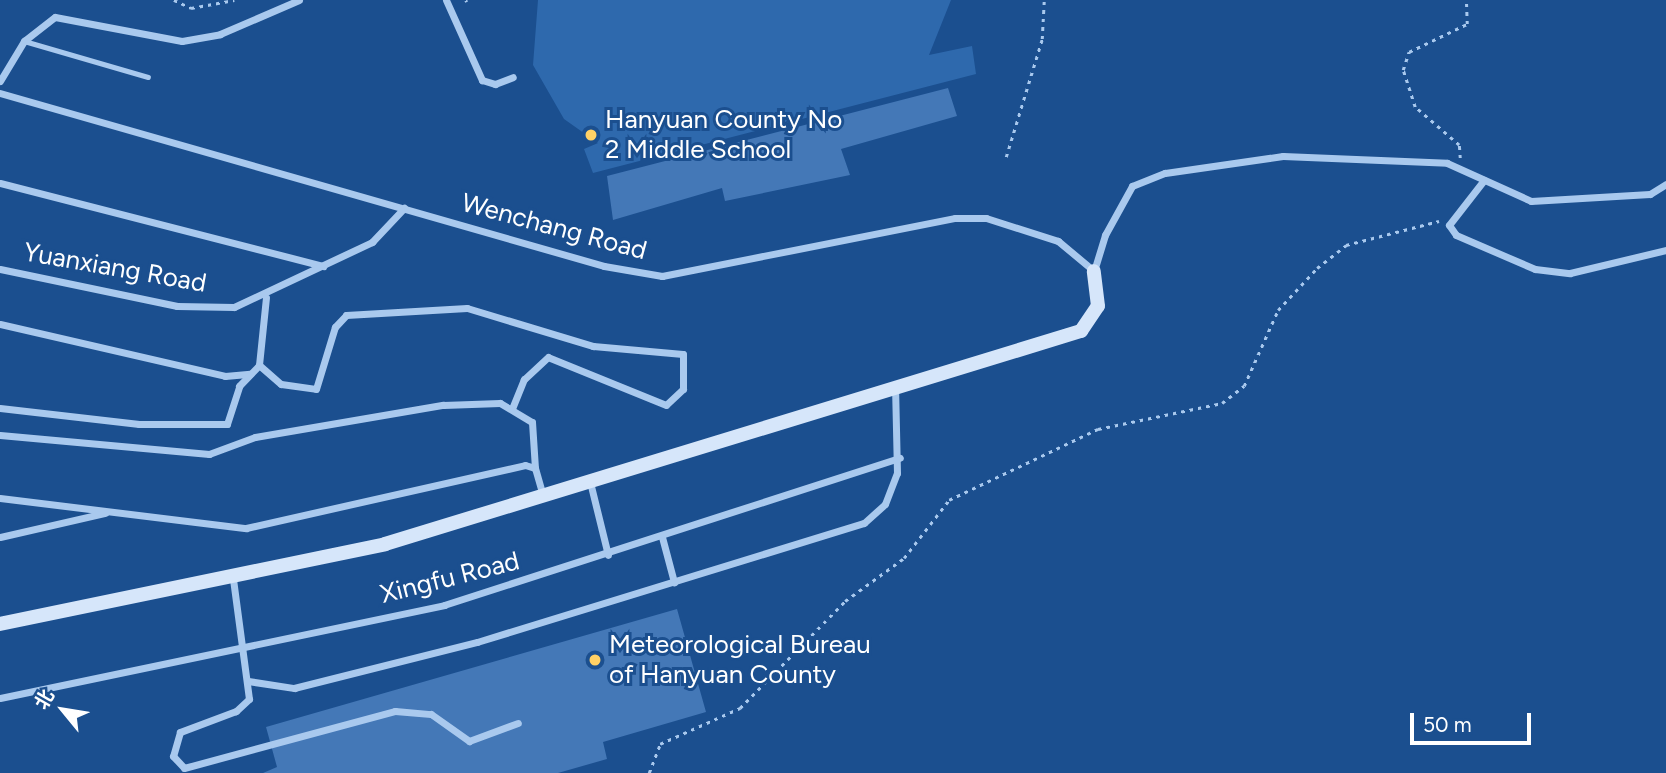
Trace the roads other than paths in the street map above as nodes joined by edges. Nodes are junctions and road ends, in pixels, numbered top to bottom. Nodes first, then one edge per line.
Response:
1 (299, 0) edge
2 (446, 0) edge
3 (24, 41) junction
4 (148, 77) dead end
5 (513, 77) dead end
6 (0, 82) edge
7 (0, 93) edge
8 (1484, 180) junction
9 (0, 183) edge
10 (1666, 184) edge
11 (404, 208) junction
12 (1666, 250) edge
13 (324, 267) junction
14 (0, 269) edge
15 (1094, 271) junction
16 (266, 296) junction
17 (0, 324) edge
18 (259, 365) junction
19 (250, 374) junction
20 (895, 385) junction
21 (0, 408) edge
22 (512, 409) junction
23 (0, 435) edge
24 (900, 458) junction
25 (536, 468) junction
26 (591, 486) junction
27 (0, 498) edge
28 (544, 500) junction
29 (111, 511) junction
30 (0, 537) edge
31 (662, 537) junction
32 (608, 555) junction
33 (233, 579) junction
34 (674, 582) junction
35 (0, 624) edge
36 (244, 648) junction
37 (248, 681) junction
38 (0, 698) edge
39 (518, 723) dead end

1 - 3 street
2 - 5 street
3 - 4 lane
3 - 6 street
7 - 11 street, Wenchang Road
8 - 10 street
8 - 12 street
8 - 15 street
9 - 13 street
11 - 13 street, Yuanxiang Road
11 - 15 street, Wenchang Road
13 - 16 street, Yuanxiang Road
14 - 16 street, Yuanxiang Road
15 - 20 main road
16 - 18 street
17 - 19 street
18 - 19 street
18 - 22 street
19 - 21 street
20 - 24 street
20 - 26 main road
22 - 23 street
22 - 25 street
24 - 31 street, Xingfu Road
24 - 34 street
25 - 28 street
25 - 29 street
26 - 28 main road
26 - 32 street
27 - 29 street
28 - 33 main road
29 - 30 street
31 - 32 street, Xingfu Road
31 - 34 street
32 - 36 street, Xingfu Road
33 - 35 main road
33 - 36 street
34 - 37 street
36 - 37 street
36 - 38 street, Xingfu Road
37 - 39 street

